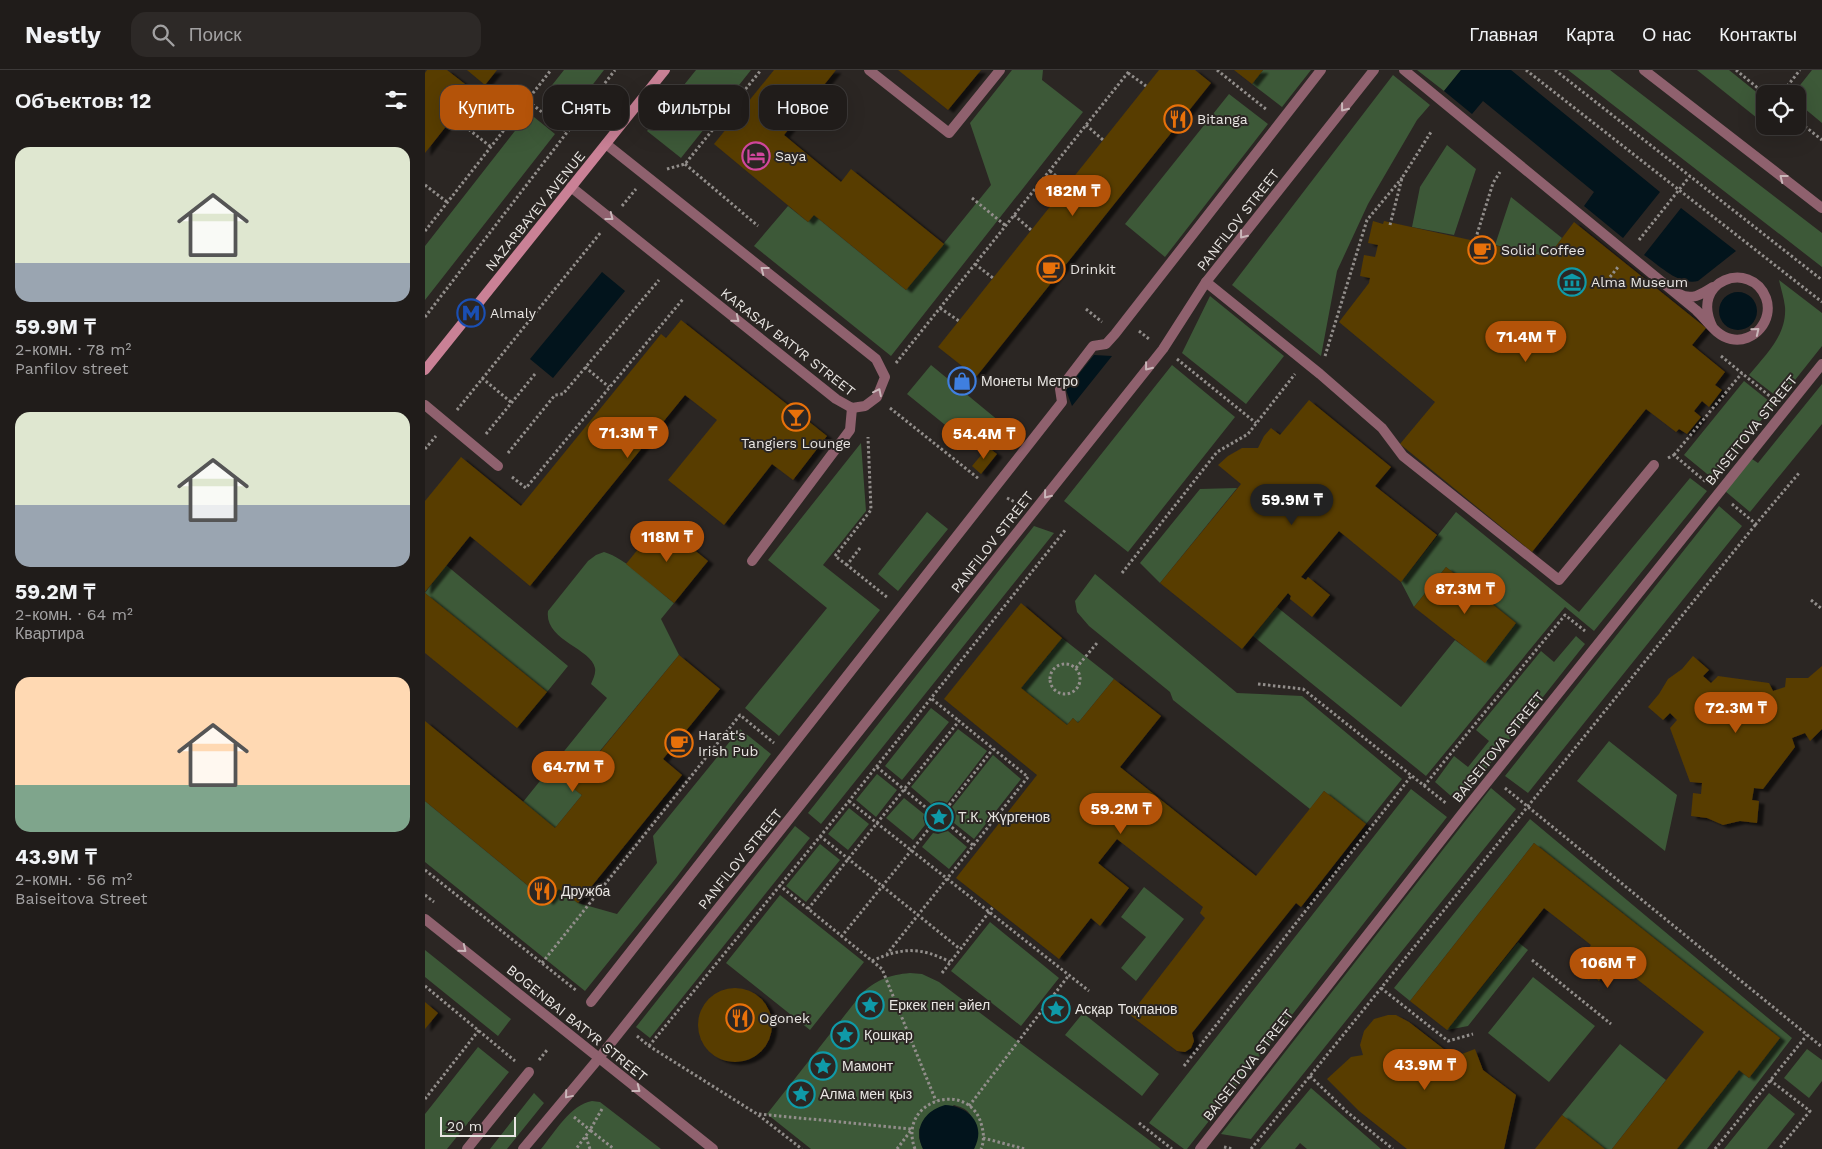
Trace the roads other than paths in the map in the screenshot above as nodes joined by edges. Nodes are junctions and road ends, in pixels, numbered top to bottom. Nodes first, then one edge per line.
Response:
1 (665, 70) edge
2 (869, 70) edge
3 (1000, 70) edge
4 (1321, 70) edge
5 (1374, 70) edge
6 (1404, 70) edge
7 (1644, 70) edge
8 (607, 144) junction
9 (571, 187) junction
10 (1822, 208) edge
11 (1206, 282) junction
12 (1718, 284) junction
13 (1669, 288) junction
14 (1713, 328) junction
15 (1822, 364) edge
16 (425, 370) edge
17 (425, 405) edge
18 (852, 408) junction
19 (1654, 465) road end
20 (498, 466) road end
21 (752, 561) dead end
22 (425, 919) edge
23 (591, 1002) road end
24 (599, 1058) junction
25 (529, 1072) road end
26 (467, 1149) edge
27 (523, 1149) edge
28 (713, 1149) edge
29 (1200, 1149) edge

1 - 8 main road, NAZARBAYEV AVENUE
2 - 3 street
4 - 23 street, PANFILOV STREET
5 -> 11 street, PANFILOV STREET
6 - 13 street
10 -> 7 street
8 - 9 main road, NAZARBAYEV AVENUE
18 -> 8 street, KARASAY BATYR STREET
9 - 16 main road, NAZARBAYEV AVENUE
9 -> 18 street, KARASAY BATYR STREET
11 - 19 street
11 -> 24 street, PANFILOV STREET
12 - 13 street
12 - 14 street
14 -> 12 street
13 - 14 street
15 - 29 street, BAISEITOVA STREET
17 - 20 street
18 - 21 street
22 -> 24 street, BOGENBAI BATYR STREET
24 -> 27 street
24 -> 28 street, BOGENBAI BATYR STREET
25 - 26 street

